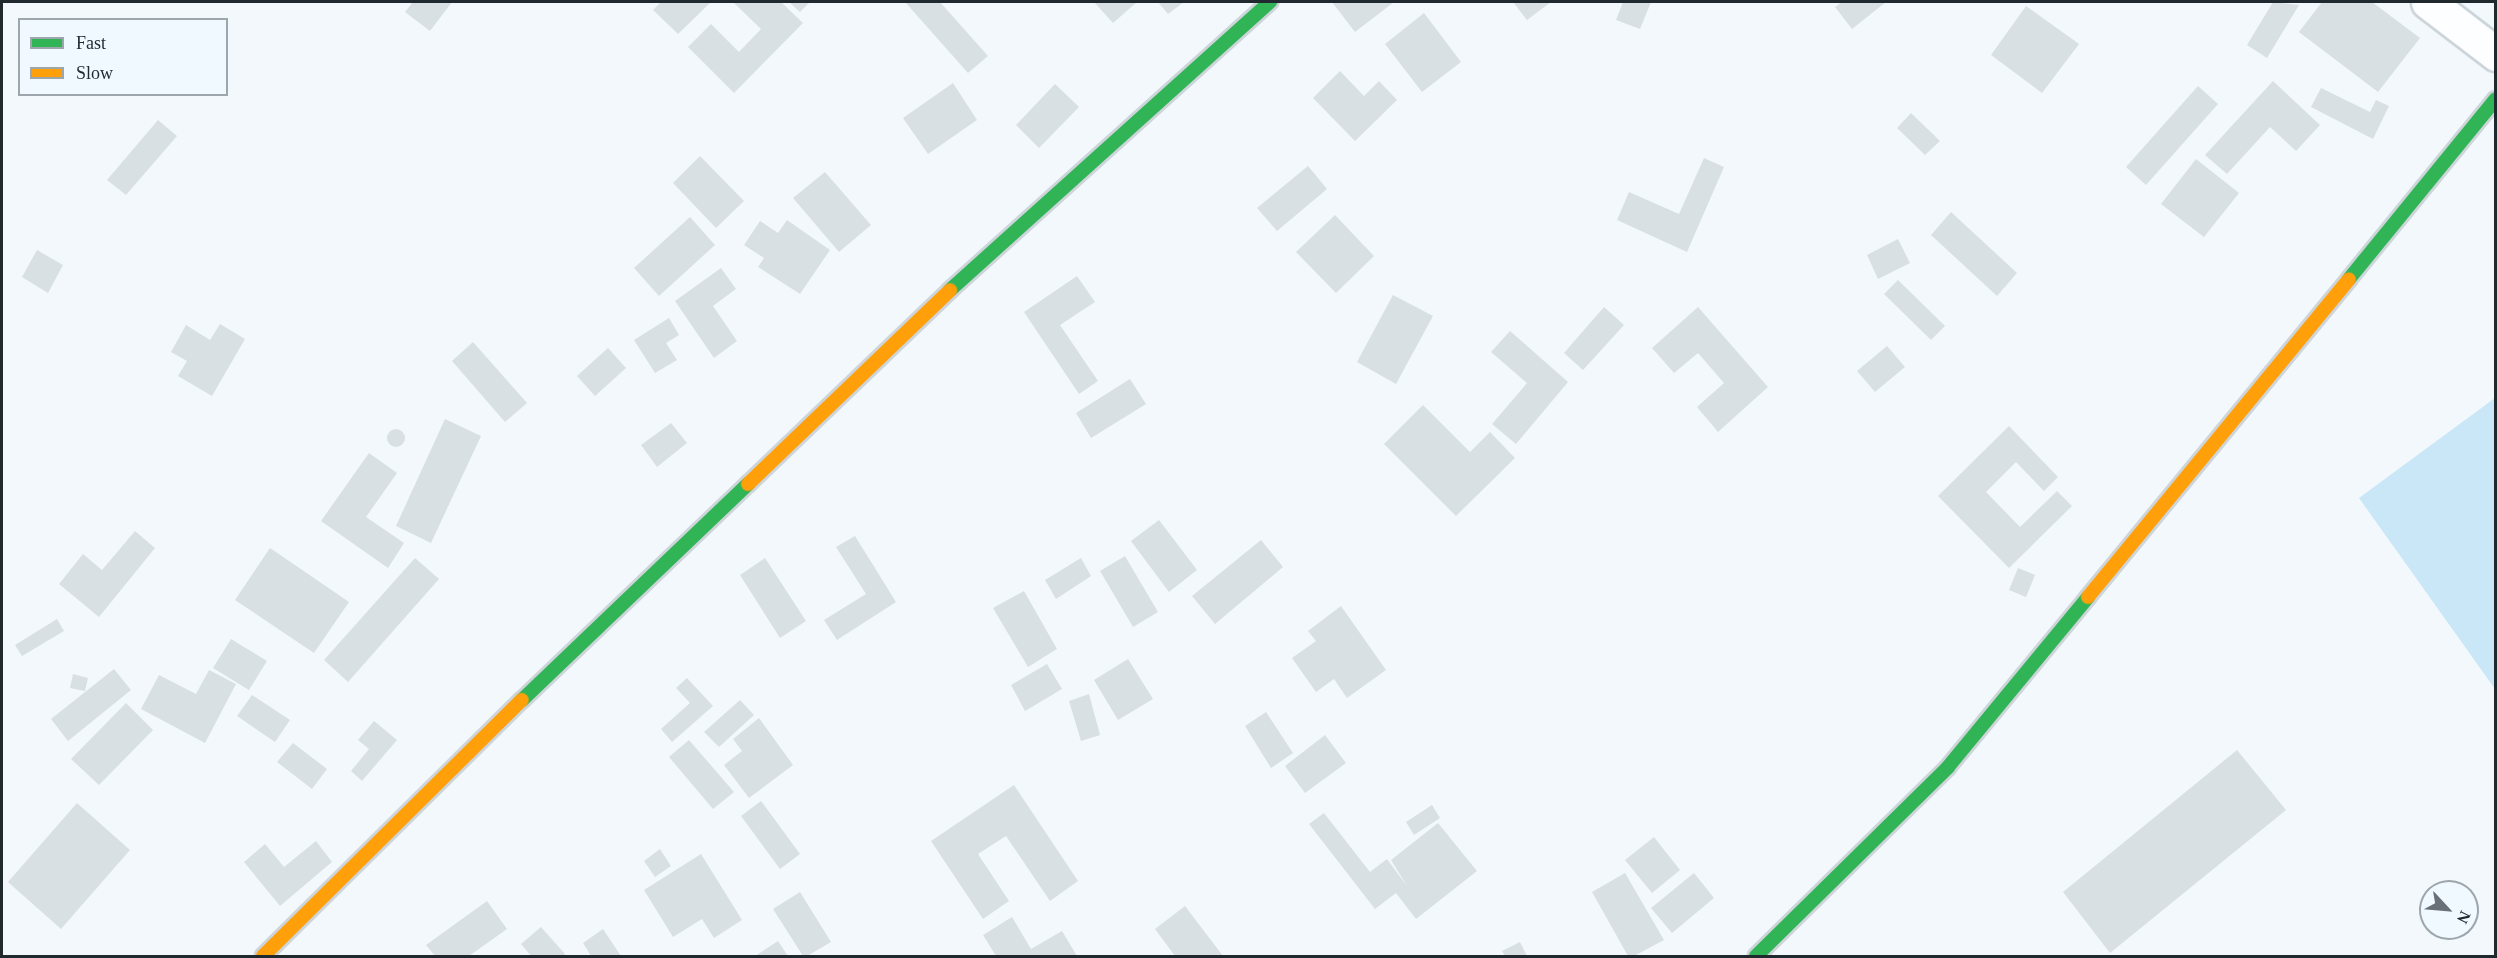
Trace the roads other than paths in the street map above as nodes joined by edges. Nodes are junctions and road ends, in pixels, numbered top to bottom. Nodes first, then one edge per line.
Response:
1 (1270, 2) edge
2 (2428, 2) edge
3 (2496, 54) edge
4 (2496, 99) edge
5 (263, 957) edge
6 (1756, 957) edge

1 - 5 street
2 - 3 street
4 - 6 street

